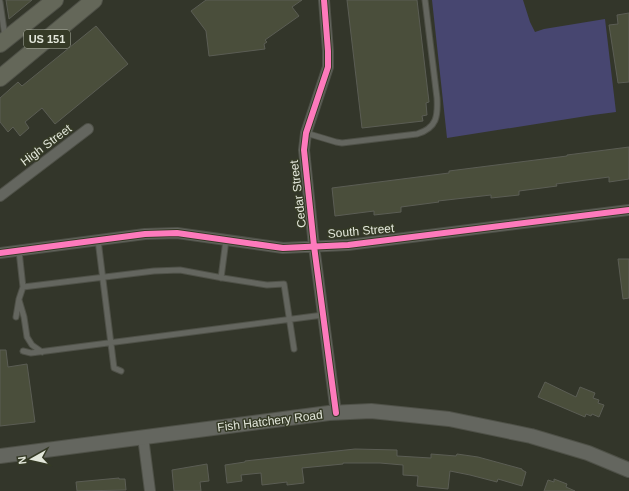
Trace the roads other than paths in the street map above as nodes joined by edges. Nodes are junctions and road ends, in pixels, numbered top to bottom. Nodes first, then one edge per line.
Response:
1 (55, 0) edge
2 (94, 0) edge
3 (324, 0) edge
4 (425, 0) edge
5 (0, 2) edge
6 (3, 42) edge
7 (0, 78) edge
8 (88, 129) dead end
9 (306, 133) junction
10 (0, 196) edge
11 (629, 210) edge
12 (98, 240) junction
13 (226, 240) junction
14 (314, 246) junction
15 (19, 251) junction
16 (0, 253) edge
17 (103, 277) junction
18 (221, 278) junction
19 (23, 286) junction
20 (19, 299) junction
21 (323, 315) junction
22 (16, 317) dead end
23 (289, 320) junction
24 (111, 343) junction
25 (294, 349) dead end
26 (24, 351) dead end
27 (42, 352) junction
28 (121, 371) dead end
29 (336, 413) junction
30 (143, 437) junction
31 (0, 456) edge
32 (629, 470) edge
33 (150, 491) edge

1 - 6 main road, US 151
2 - 7 main road, US 151
3 - 9 street, Cedar Street
4 - 9 lane
5 - 6 lane
8 - 10 street, High Street
9 - 14 street, Cedar Street
11 - 14 street, South Street
12 - 13 street, South Street
12 - 15 street, South Street
12 - 17 lane
13 - 14 street, South Street
13 - 18 lane
14 - 21 street, Cedar Street
15 - 16 street, South Street
15 - 19 lane
17 - 18 lane
17 - 19 lane
17 - 24 lane
18 - 23 lane
19 - 20 lane
20 - 22 lane
20 - 27 lane
21 - 23 lane
21 - 29 street, Cedar Street
23 - 24 lane
23 - 25 lane
24 - 27 lane
24 - 28 lane
26 - 27 lane
29 - 30 main road, Fish Hatchery Road
29 - 32 main road, Fish Hatchery Road
30 - 31 main road, Fish Hatchery Road
30 - 33 street

